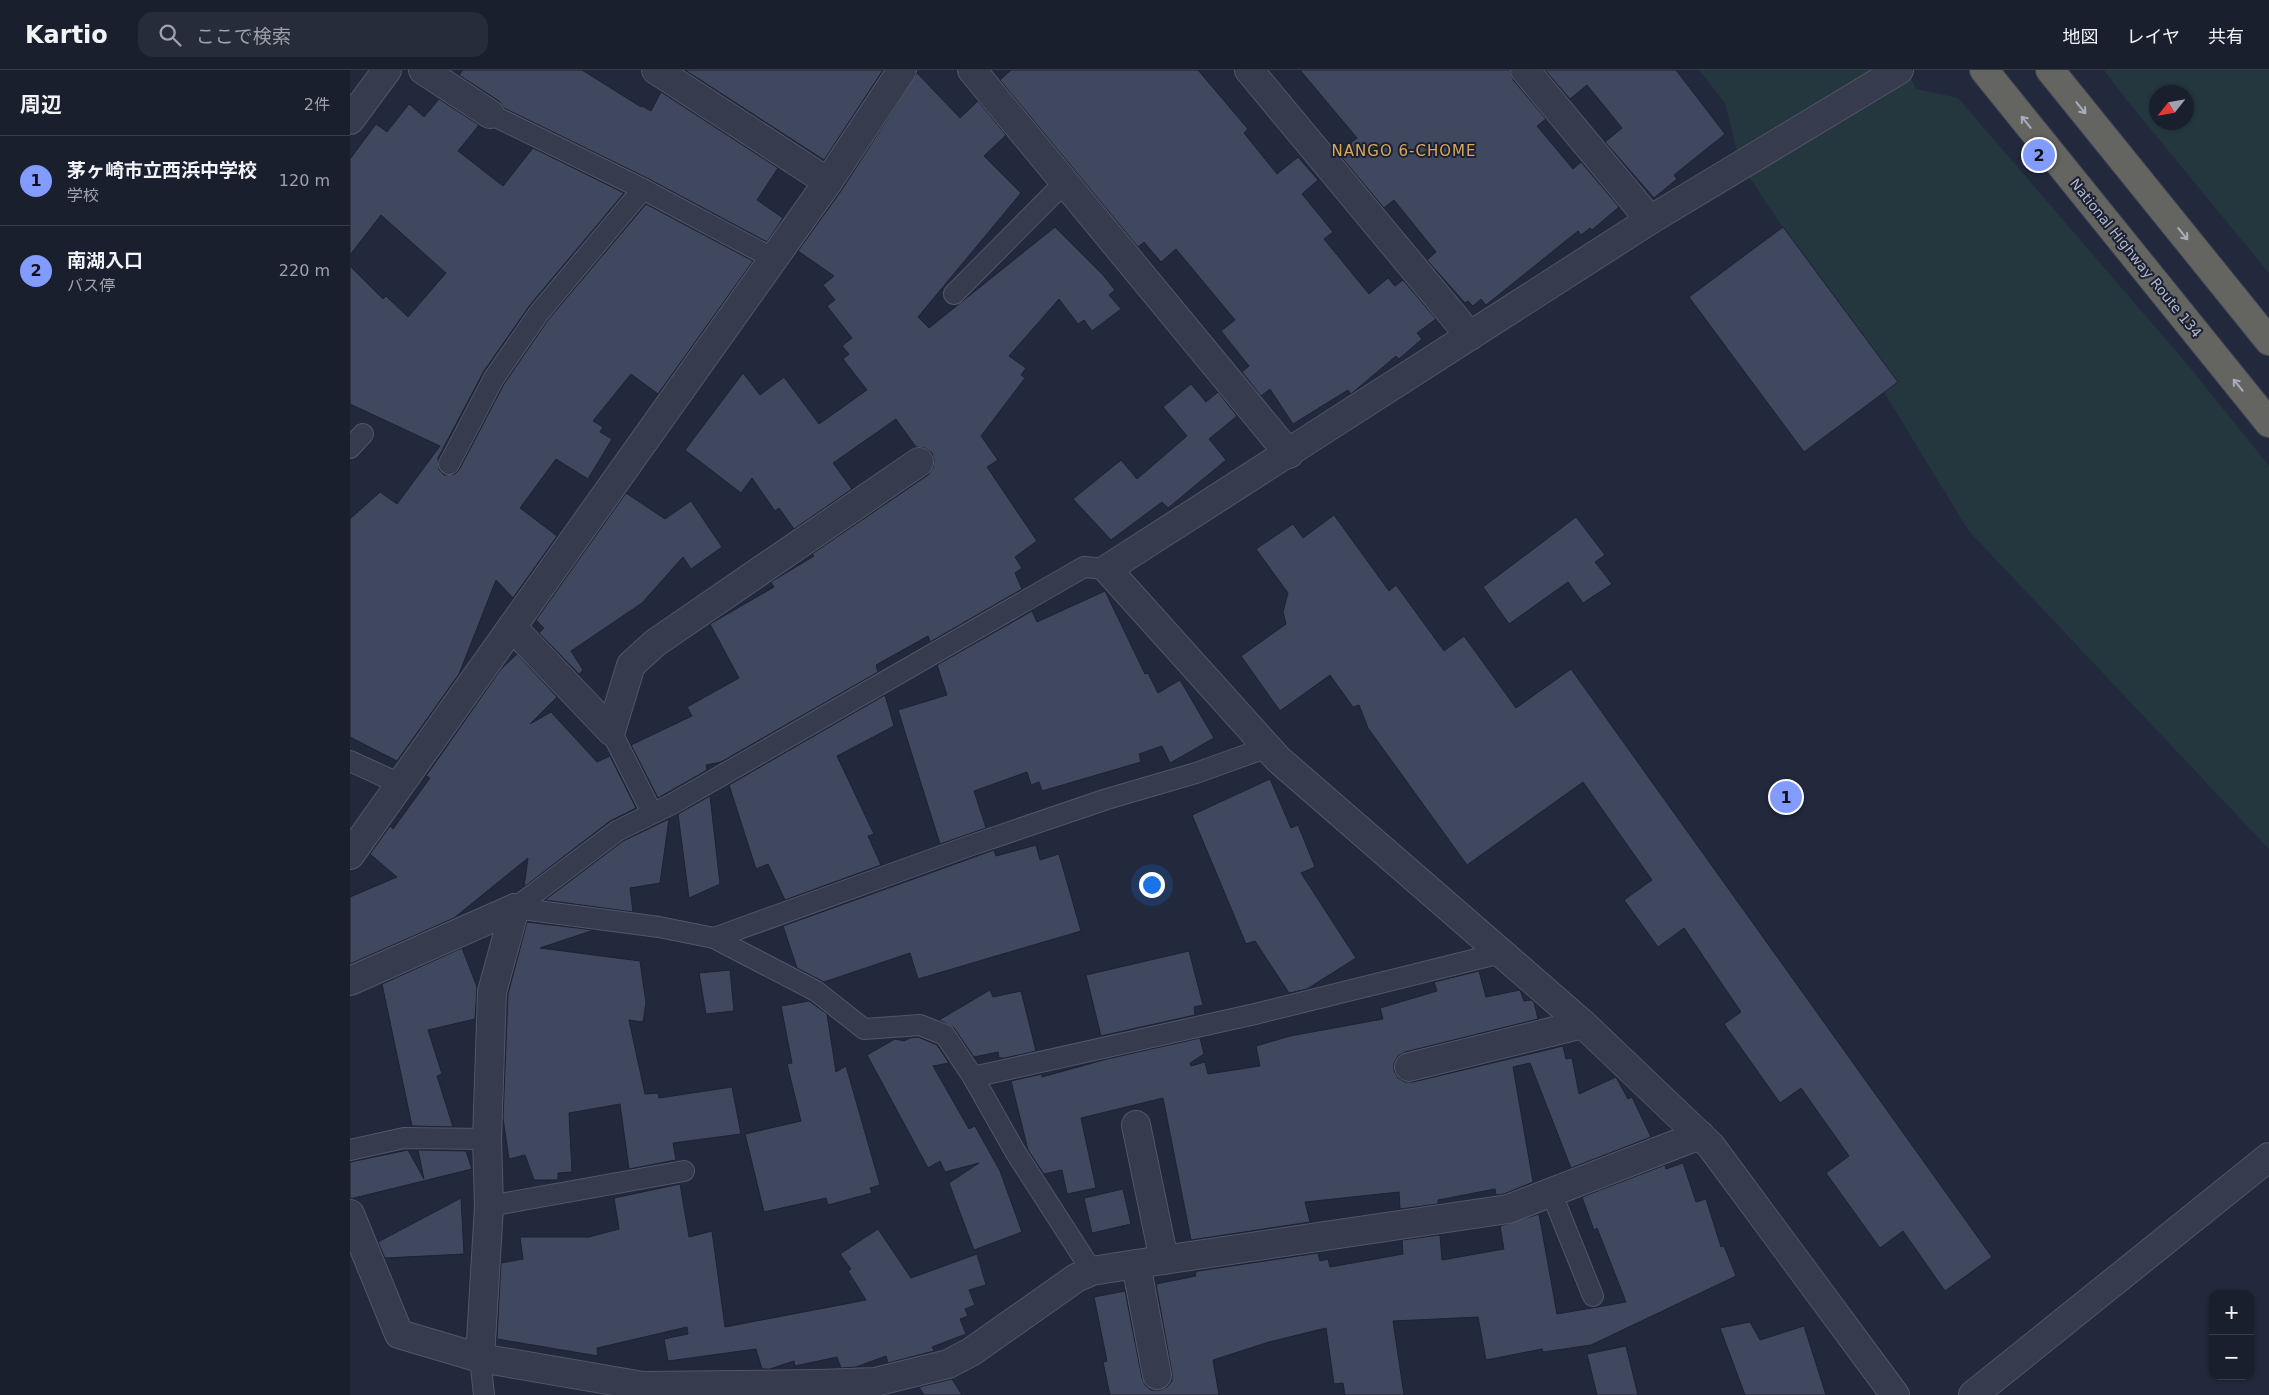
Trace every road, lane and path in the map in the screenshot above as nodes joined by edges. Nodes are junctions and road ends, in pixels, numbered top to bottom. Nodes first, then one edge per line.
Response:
1 (387, 70) edge
2 (422, 70) edge
3 (656, 70) edge
4 (902, 70) edge
5 (972, 70) edge
6 (1249, 70) edge
7 (1525, 70) edge
8 (1899, 70) edge
9 (1984, 70) edge
10 (2050, 70) edge
11 (490, 114) joint
12 (350, 120) edge
13 (1066, 181) junction
14 (828, 182) junction
15 (643, 189) junction
16 (1650, 220) junction
17 (774, 258) junction
18 (954, 294) dead end
19 (1470, 336) junction
20 (2269, 340) edge
21 (2269, 423) edge
22 (364, 434) dead end
23 (350, 448) edge
24 (1288, 454) junction
25 (919, 462) dead end
26 (449, 464) dead end
27 (1107, 569) junction
28 (512, 627) junction
29 (611, 731) junction
30 (1268, 748) junction
31 (350, 761) edge
32 (400, 784) junction
33 (652, 813) junction
34 (350, 855) edge
35 (516, 908) junction
36 (714, 938) junction
37 (1501, 953) junction
38 (350, 980) edge
39 (1583, 1024) junction
40 (1409, 1067) dead end
41 (974, 1077) junction
42 (1136, 1125) dead end
43 (1700, 1135) junction
44 (486, 1139) junction
45 (350, 1150) edge
46 (2269, 1157) edge
47 (684, 1171) dead end
48 (1551, 1192) junction
49 (489, 1206) junction
50 (350, 1214) edge
51 (1164, 1260) junction
52 (1136, 1264) junction
53 (1092, 1271) junction
54 (1593, 1296) dead end
55 (480, 1358) junction
56 (1157, 1375) dead end
57 (823, 1390) edge
58 (484, 1395) edge
59 (1895, 1395) edge
60 (1973, 1395) edge

1 - 12 street
2 - 11 street
3 - 14 street
4 - 14 street
5 - 13 street
6 - 19 street
7 - 16 street
8 - 16 street
21 -> 9 highway, National Highway Route 134
10 -> 20 highway
11 - 15 lane
13 - 18 lane
13 - 24 street
14 - 17 street
15 - 17 lane
15 - 26 lane
16 - 19 street
17 - 28 street
19 - 24 street
22 - 23 lane
24 - 27 street
25 - 29 street
27 - 30 street
27 - 33 lane
28 - 29 street
28 - 32 street
29 - 33 lane
30 - 36 lane
30 - 37 street
31 - 32 lane
32 - 34 street
33 - 35 lane
35 - 36 lane
35 - 38 street
35 - 44 street
36 - 41 lane
37 - 39 street
37 - 41 lane
39 - 40 street
39 - 43 street
41 - 53 lane
42 - 51 street
43 - 48 street
43 - 59 street
44 - 45 lane
44 - 49 street
46 - 60 street
47 - 49 lane
48 - 51 street
48 - 54 lane
49 - 55 street
50 - 55 street
51 - 52 street
52 - 53 street
52 - 56 street
53 - 57 street
55 - 57 street
55 - 58 lane

